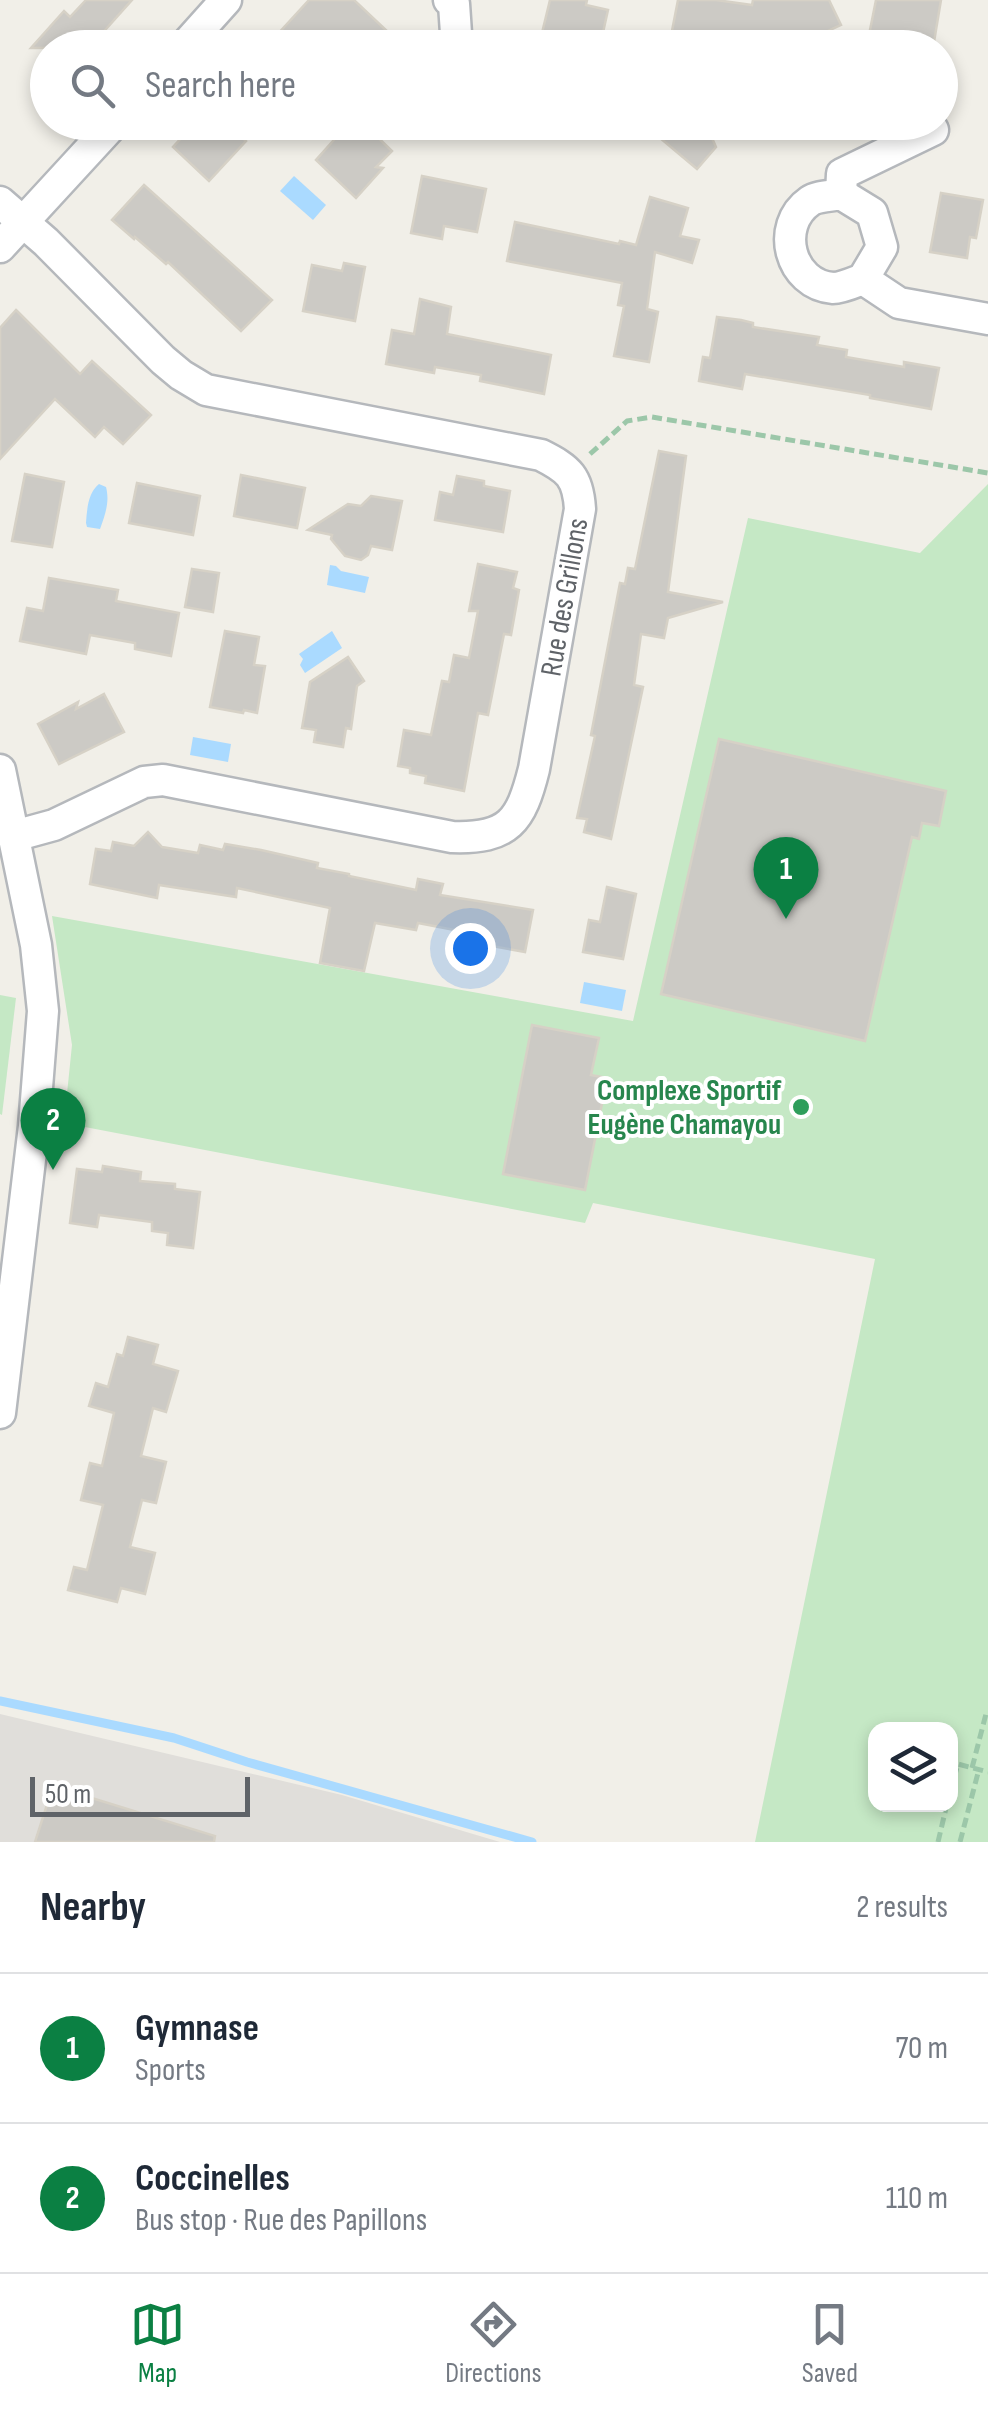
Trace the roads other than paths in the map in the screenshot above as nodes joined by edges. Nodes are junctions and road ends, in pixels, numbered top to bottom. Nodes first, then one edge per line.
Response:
1 (226, 0) edge
2 (449, 0) edge
3 (198, 30) edge
4 (455, 30) edge
5 (99, 140) edge
6 (913, 140) edge
7 (840, 194) junction
8 (0, 202) edge
9 (24, 222) junction
10 (0, 247) edge
11 (863, 279) junction
12 (988, 319) edge
13 (0, 770) edge
14 (14, 836) junction
15 (3, 1357) edge
16 (0, 1413) edge

1 - 3 street
2 - 4 street
5 - 9 street
6 - 7 street
7 - 11 street
7 - 11 street
8 - 9 street, Rue des Grillons
9 - 10 street
9 - 14 street, Rue des Grillons
11 - 12 street
13 - 14 street
14 - 15 street
15 - 16 street

